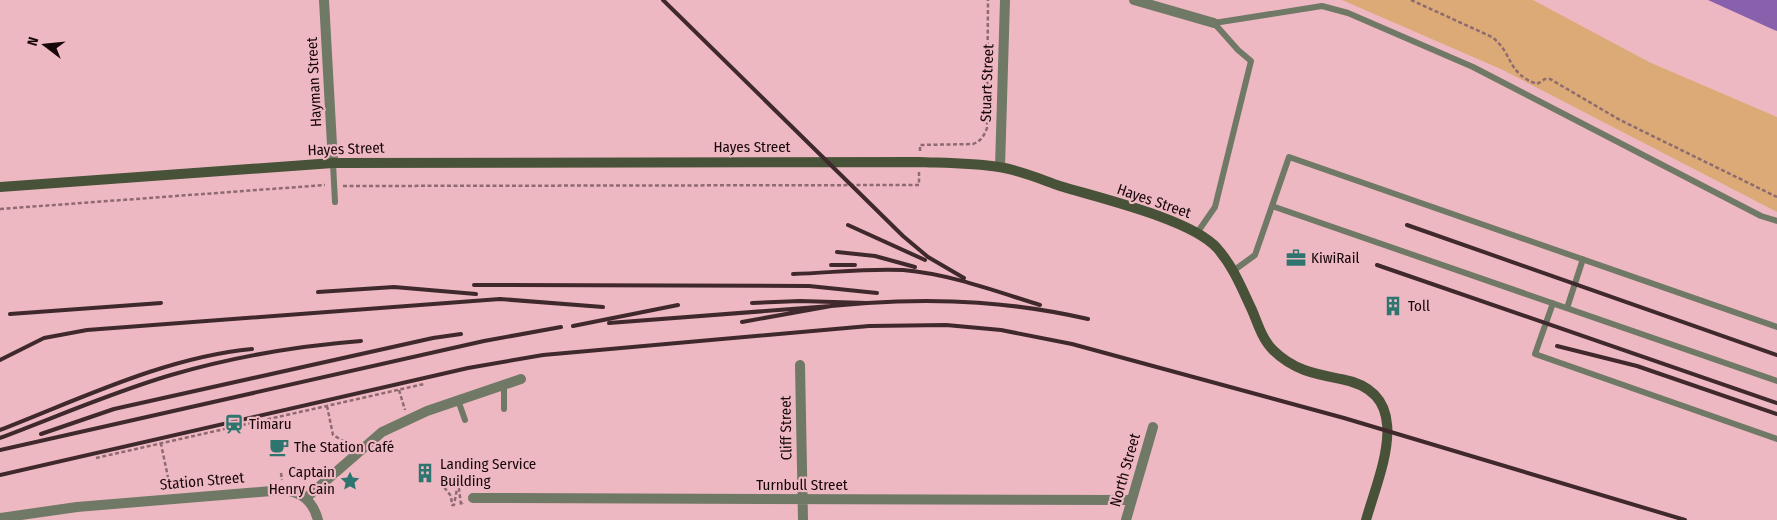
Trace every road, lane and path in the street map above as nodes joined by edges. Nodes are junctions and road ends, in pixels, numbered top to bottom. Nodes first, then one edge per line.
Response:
1 (324, 0) edge
2 (988, 0) edge
3 (1005, 0) edge
4 (1134, 0) edge
5 (1411, 0) edge
6 (1214, 23) junction
7 (920, 153) dead end
8 (333, 162) junction
9 (1000, 167) junction
10 (919, 172) dead end
11 (317, 185) dead end
12 (348, 186) dead end
13 (0, 187) edge
14 (1777, 197) edge
15 (335, 202) dead end
16 (1272, 206) junction
17 (0, 209) edge
18 (1777, 221) edge
19 (1197, 233) junction
20 (1583, 259) junction
21 (1233, 271) junction
22 (1553, 303) junction
23 (1567, 308) junction
24 (1777, 327) edge
25 (800, 365) dead end
26 (521, 378) dead end
27 (1777, 381) edge
28 (424, 384) dead end
29 (504, 384) junction
30 (400, 390) junction
31 (458, 400) junction
32 (327, 406) junction
33 (504, 409) dead end
34 (407, 420) junction
35 (465, 420) dead end
36 (1153, 428) dead end
37 (1777, 439) edge
38 (345, 442) dead end
39 (161, 444) junction
40 (96, 458) dead end
41 (462, 478) dead end
42 (160, 485) dead end
43 (469, 497) joint
44 (306, 498) junction
45 (802, 500) junction
46 (1131, 500) junction
47 (460, 504) junction
48 (454, 505) junction
49 (0, 518) edge
50 (318, 520) edge
51 (803, 520) edge
52 (1126, 520) edge
53 (1366, 520) edge

1 - 8 street, Hayman Street
2 - 7 path
3 - 9 street, Stuart Street
4 - 6 street
5 - 14 path
6 - 18 lane
6 - 19 lane
8 - 9 main road, Hayes Street
8 - 13 main road, Hayes Street
8 - 15 lane
9 - 19 main road, Hayes Street
10 - 12 path
11 - 17 path
16 - 20 lane
16 - 21 lane
16 - 22 lane
19 - 21 main road, Hayes Street
20 - 23 lane
20 - 24 lane
21 - 53 main road, Hayes Street
22 - 23 lane
22 - 37 lane
23 - 27 lane
25 - 45 street, Cliff Street
26 - 29 street
28 - 30 path
29 - 31 street
29 - 33 lane
30 - 32 path
30 - 34 path
31 - 34 street
31 - 35 lane
32 - 38 path
32 - 39 path
34 - 44 street
36 - 46 street, North Street
39 - 40 path
39 - 42 path
41 - 48 path
43 - 45 street, Turnbull Street
43 - 47 path
44 - 49 street, Station Street
44 - 50 street
45 - 46 street, Turnbull Street
45 - 51 street, Cliff Street
46 - 52 street, North Street
47 - 48 path
47 - 48 path

